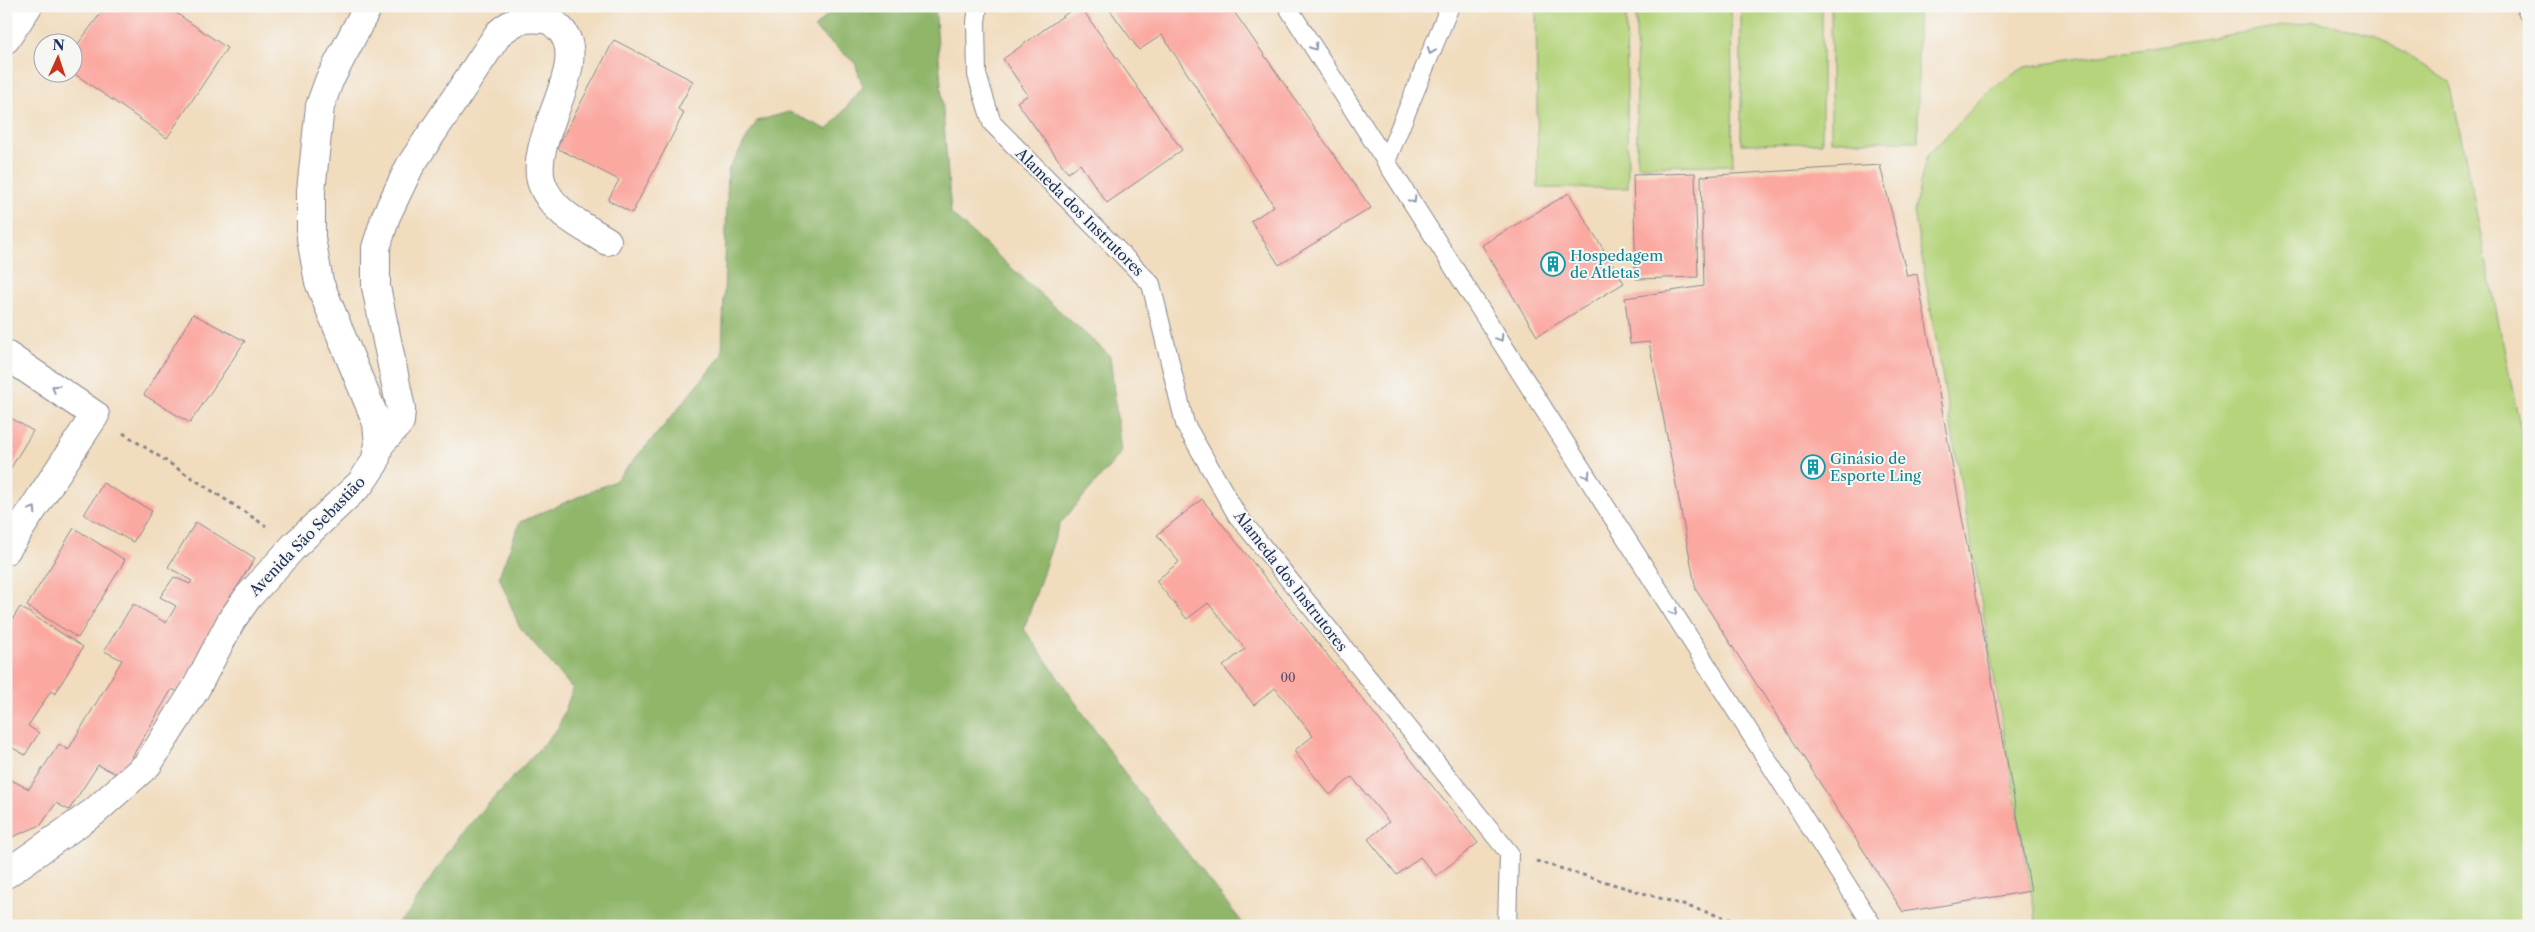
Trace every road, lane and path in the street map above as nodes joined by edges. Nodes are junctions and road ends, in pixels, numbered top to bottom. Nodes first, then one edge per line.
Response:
1 (28, 6) edge
2 (368, 6) edge
3 (978, 6) edge
4 (1287, 6) edge
5 (1450, 6) edge
6 (2525, 6) edge
7 (2529, 14) edge
8 (6, 39) edge
9 (1387, 159) junction
10 (607, 240) dead end
11 (6, 355) edge
12 (95, 415) junction
13 (379, 445) junction
14 (295, 545) junction
15 (6, 550) edge
16 (1510, 853) junction
17 (6, 874) edge
18 (1507, 926) edge
19 (1753, 926) edge
20 (1873, 926) edge

1 - 8 street
2 - 13 street, Avenida São Sebastião
3 - 16 lane, Alameda dos Instrutores
4 -> 9 lane
5 -> 9 lane
6 - 7 lane
9 -> 20 lane
10 - 13 street
12 -> 11 street
12 - 14 path
15 -> 12 street
13 - 14 street, Avenida São Sebastião
14 - 17 street, Avenida São Sebastião
16 - 18 lane
16 - 19 path

